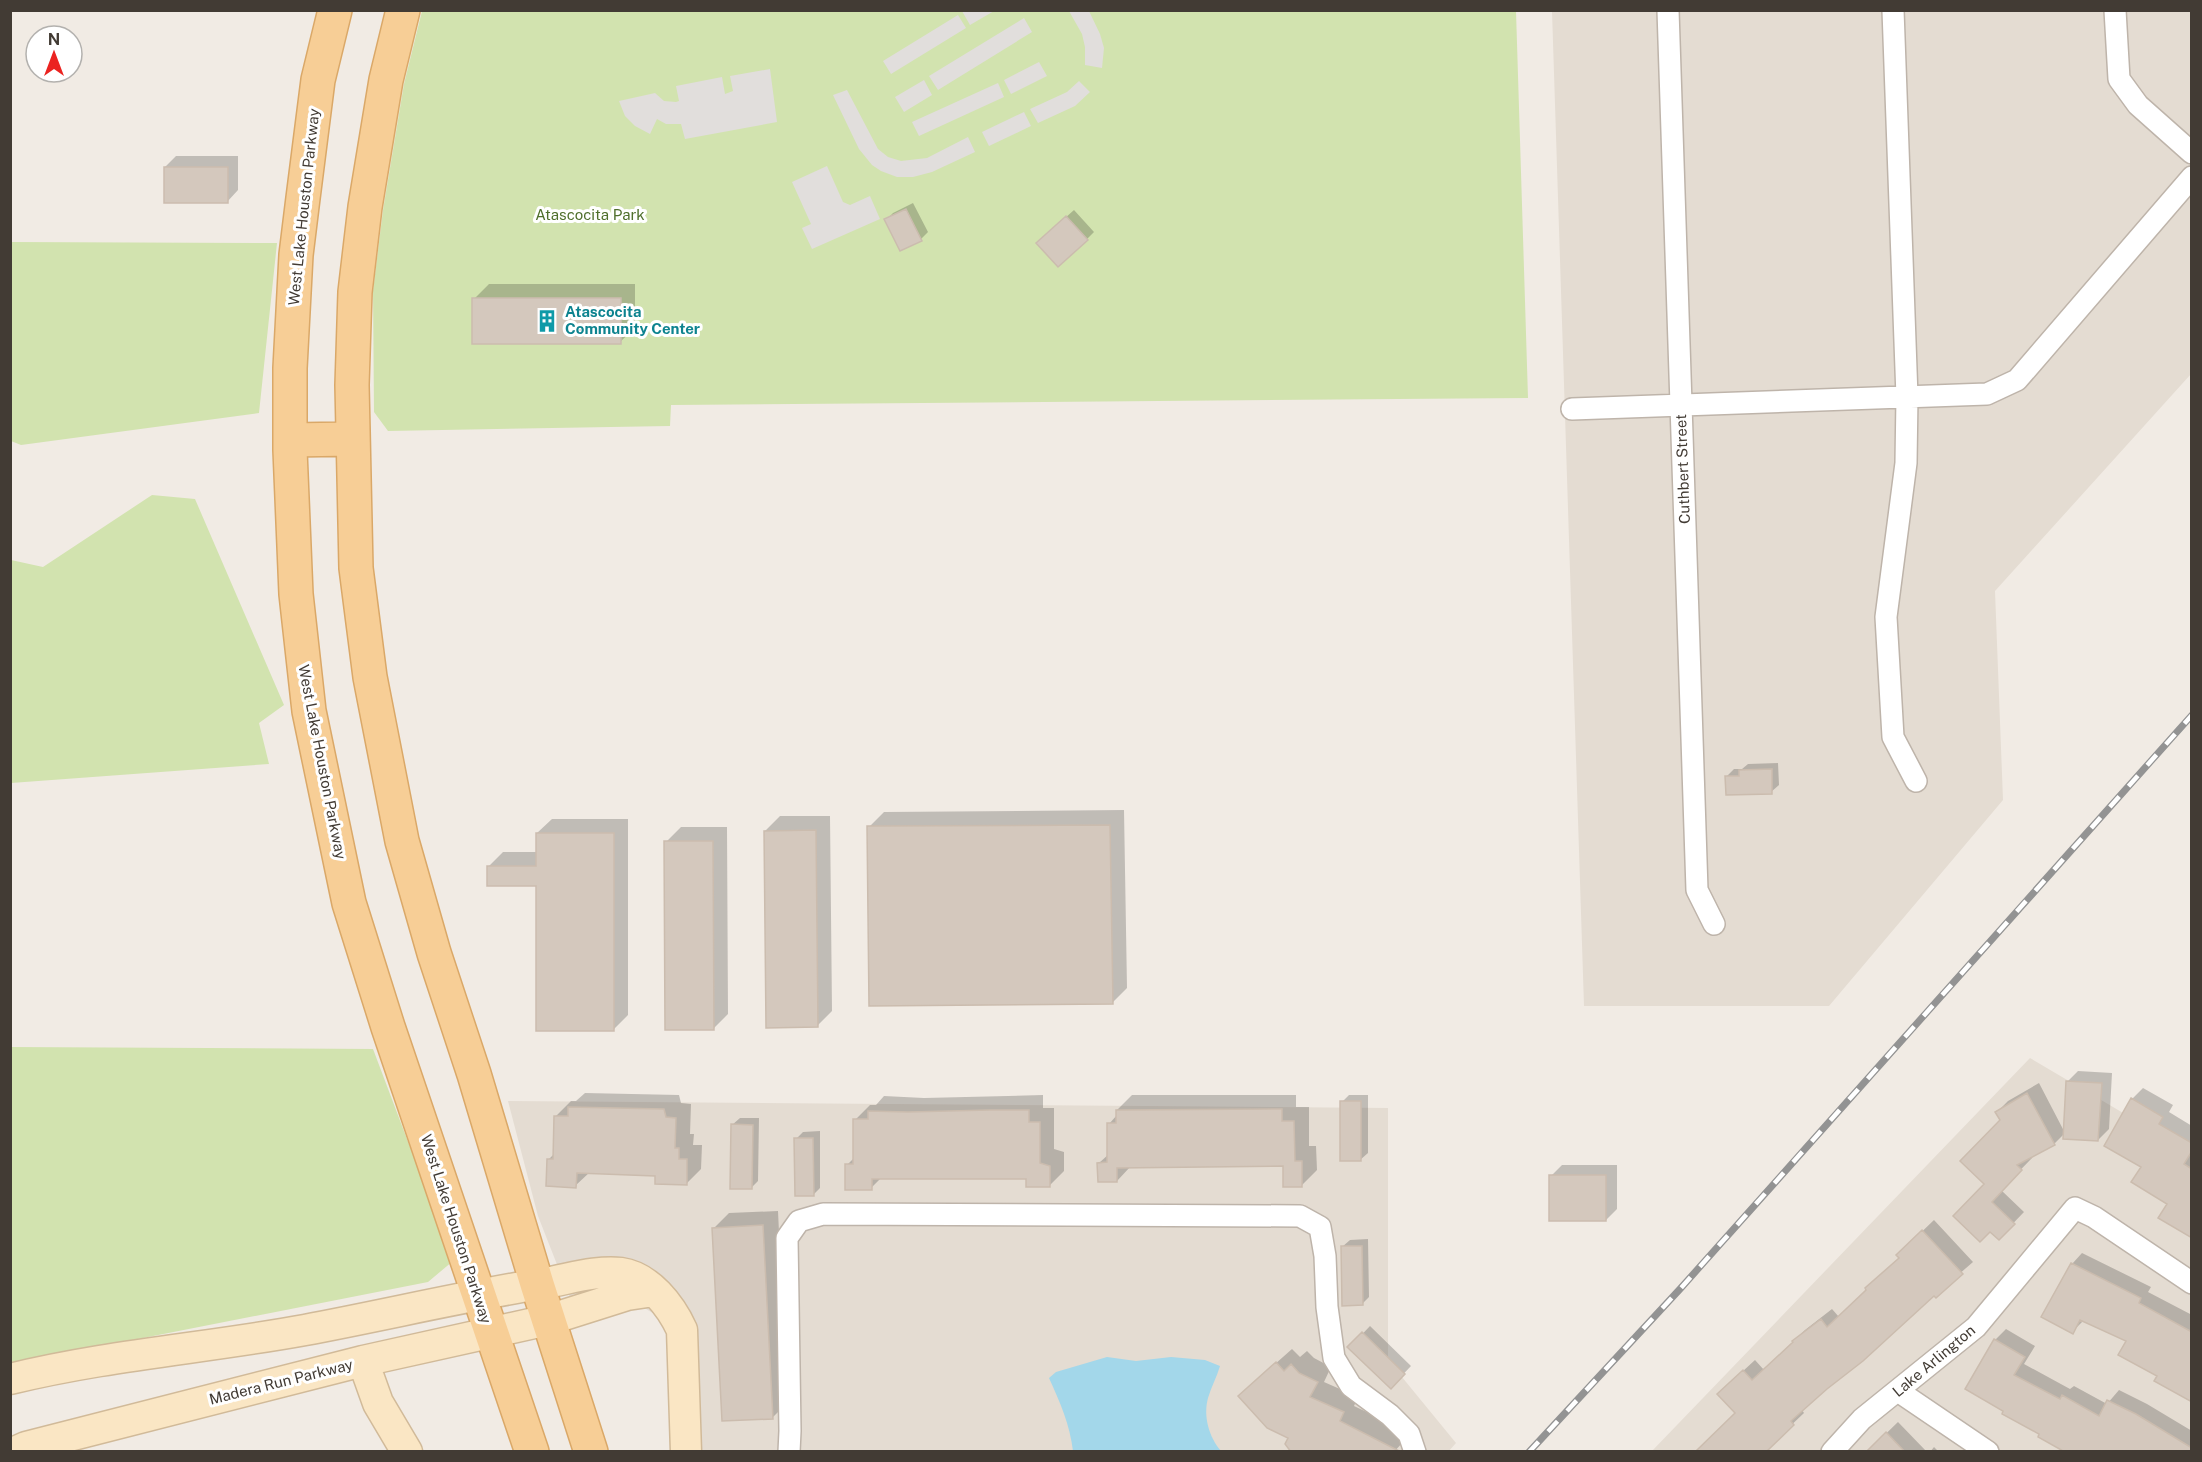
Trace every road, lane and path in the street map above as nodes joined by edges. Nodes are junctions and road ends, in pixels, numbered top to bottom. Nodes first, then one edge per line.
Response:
1 (335, 10) edge
2 (403, 10) edge
3 (1668, 10) edge
4 (1893, 10) edge
5 (2115, 10) edge
6 (2192, 153) edge
7 (2192, 177) edge
8 (1906, 397) junction
9 (1681, 405) junction
10 (1572, 409) dead end
11 (352, 439) junction
12 (290, 440) junction
13 (1916, 781) dead end
14 (1714, 924) dead end
15 (2192, 1283) edge
16 (537, 1284) junction
17 (654, 1291) junction
18 (479, 1294) junction
19 (548, 1320) junction
20 (491, 1333) junction
21 (363, 1361) junction
22 (10, 1380) edge
23 (1898, 1391) junction
24 (15, 1452) edge
25 (407, 1452) edge
26 (532, 1452) edge
27 (591, 1452) edge
28 (686, 1452) edge
29 (789, 1452) edge
30 (1415, 1452) edge
31 (1832, 1452) edge
32 (1988, 1452) edge

1 - 12 main road, West Lake Houston Parkway
2 - 11 main road
3 - 9 street, Cuthbert Street
4 - 8 street
5 - 6 street
7 - 8 street
8 - 9 street
8 - 13 street
9 - 10 street
9 - 14 street, Cuthbert Street
11 - 12 main road
11 - 16 main road
12 - 18 main road, West Lake Houston Parkway
15 - 23 street, Lake Arlington
16 - 17 street
16 - 18 street
16 - 19 main road
17 - 19 street, Madera Run Parkway
17 - 28 street
18 - 20 main road, West Lake Houston Parkway
18 - 22 street
19 - 20 street, Madera Run Parkway
19 - 27 main road
20 - 21 street, Madera Run Parkway
20 - 26 main road, West Lake Houston Parkway
21 - 24 street, Madera Run Parkway
21 - 25 street
23 - 31 street, Lake Arlington
23 - 32 street
29 - 30 street

